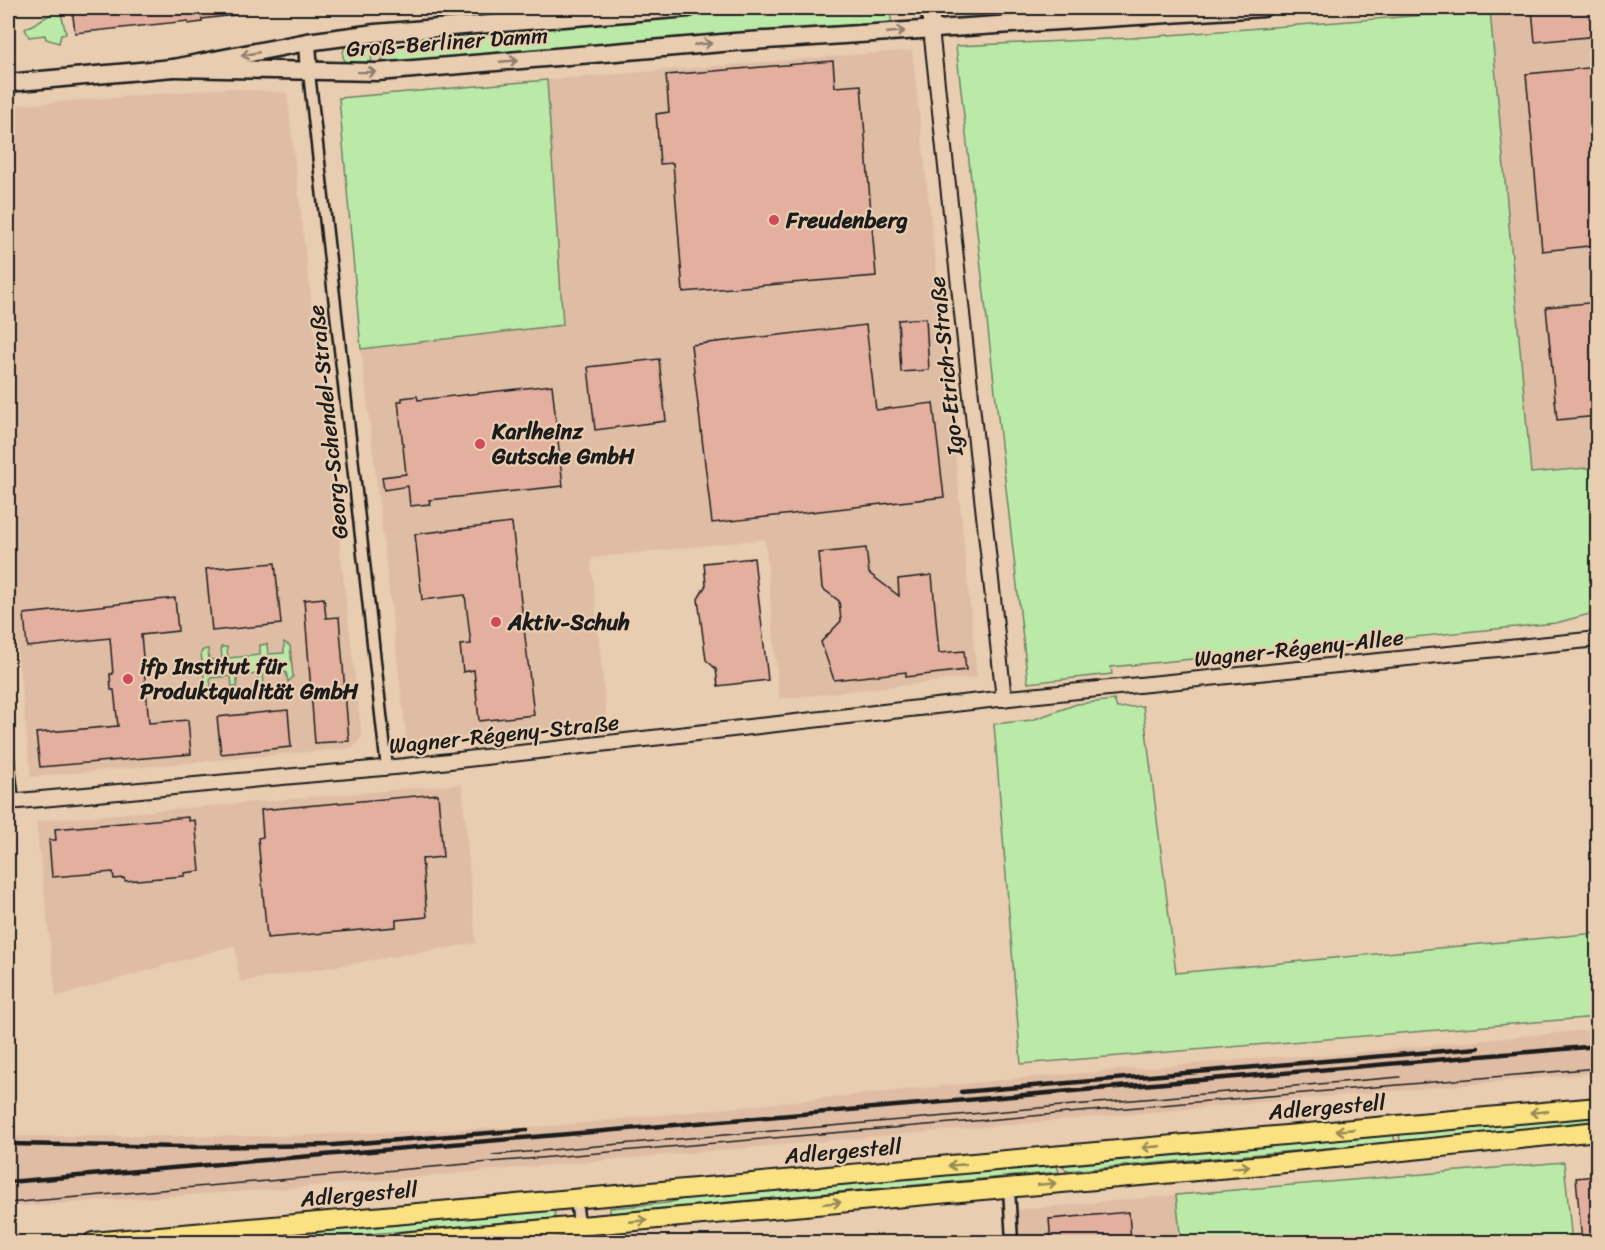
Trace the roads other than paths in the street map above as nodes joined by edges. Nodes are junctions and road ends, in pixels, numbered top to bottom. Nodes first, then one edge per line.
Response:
1 (690, 8) edge
2 (931, 8) edge
3 (1263, 8) edge
4 (612, 11) edge
5 (587, 12) edge
6 (931, 29) junction
7 (307, 42) junction
8 (173, 68) junction
9 (309, 73) junction
10 (8, 83) edge
11 (1598, 639) edge
12 (1004, 699) junction
13 (8, 759) edge
14 (387, 768) junction
15 (10, 802) edge
16 (1598, 1107) edge
17 (1598, 1131) edge
18 (1009, 1188) junction
19 (576, 1199) junction
20 (580, 1234) edge
21 (93, 1242) edge
22 (401, 1242) edge
23 (1012, 1242) edge

1 - 4 main road, Groß-Berliner Damm
2 - 6 main road
3 - 6 main road, Groß-Berliner Damm
4 - 5 main road, Groß-Berliner Damm
5 - 7 main road, Groß-Berliner Damm
9 -> 6 main road, Groß-Berliner Damm
6 - 12 street, Igo-Etrich-Straße
7 -> 8 main road, Groß-Berliner Damm
7 - 9 main road
8 - 9 main road, Groß-Berliner Damm
8 - 10 main road, Groß-Berliner Damm
9 - 14 street, Georg-Schendel-Straße
11 - 12 street, Wagner-Régeny-Allee
12 - 14 street, Wagner-Régeny-Straße
13 - 15 street
14 - 15 street, Wagner-Régeny-Straße
16 -> 19 main road, Adlergestell
18 -> 17 main road
20 -> 18 main road
18 - 23 street
19 - 20 street
19 - 21 main road, Adlergestell
20 - 22 main road

